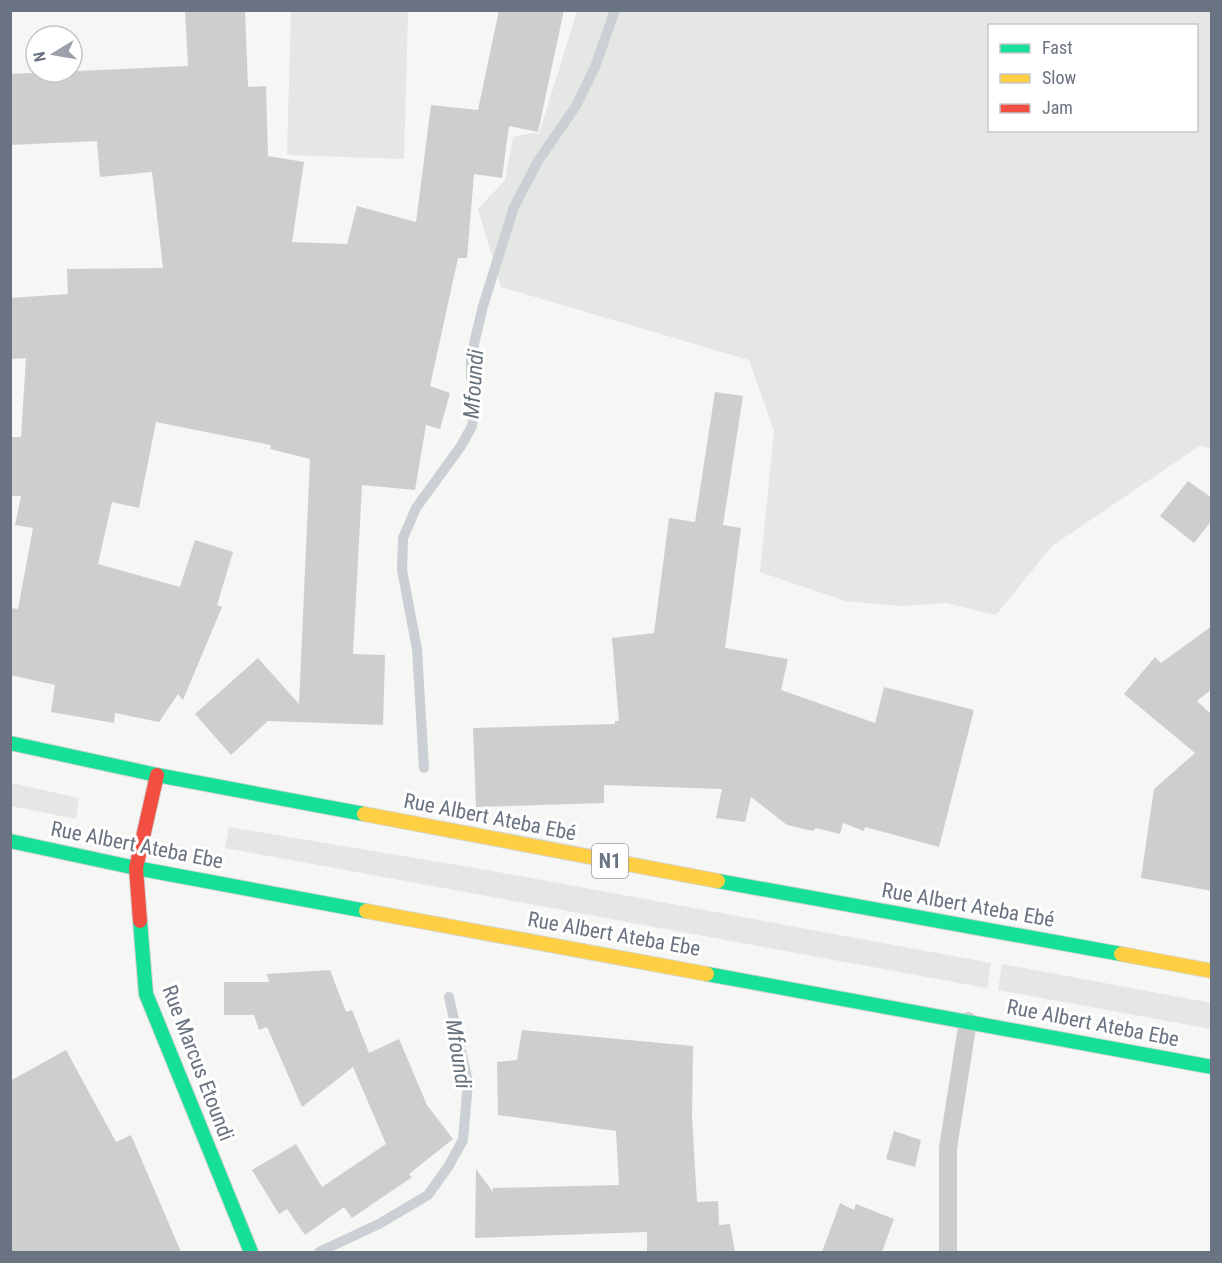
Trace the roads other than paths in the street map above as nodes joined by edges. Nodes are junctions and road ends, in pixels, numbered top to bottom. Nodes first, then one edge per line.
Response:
1 (10, 743) edge
2 (157, 775) junction
3 (10, 841) edge
4 (136, 868) junction
5 (1212, 971) edge
6 (968, 1021) junction
7 (1212, 1067) edge
8 (251, 1252) edge
9 (948, 1252) edge

1 - 2 main road, Rue Albert Ateba Ebé / N1
2 - 4 main road, Rue Marcus Etoundi
2 - 5 main road, Rue Albert Ateba Ebé / N1
3 - 4 main road, Rue Albert Ateba Ebe
4 - 6 main road, Rue Albert Ateba Ebe
4 - 8 main road, Rue Marcus Etoundi
6 - 7 main road, Rue Albert Ateba Ebe
6 - 9 lane

